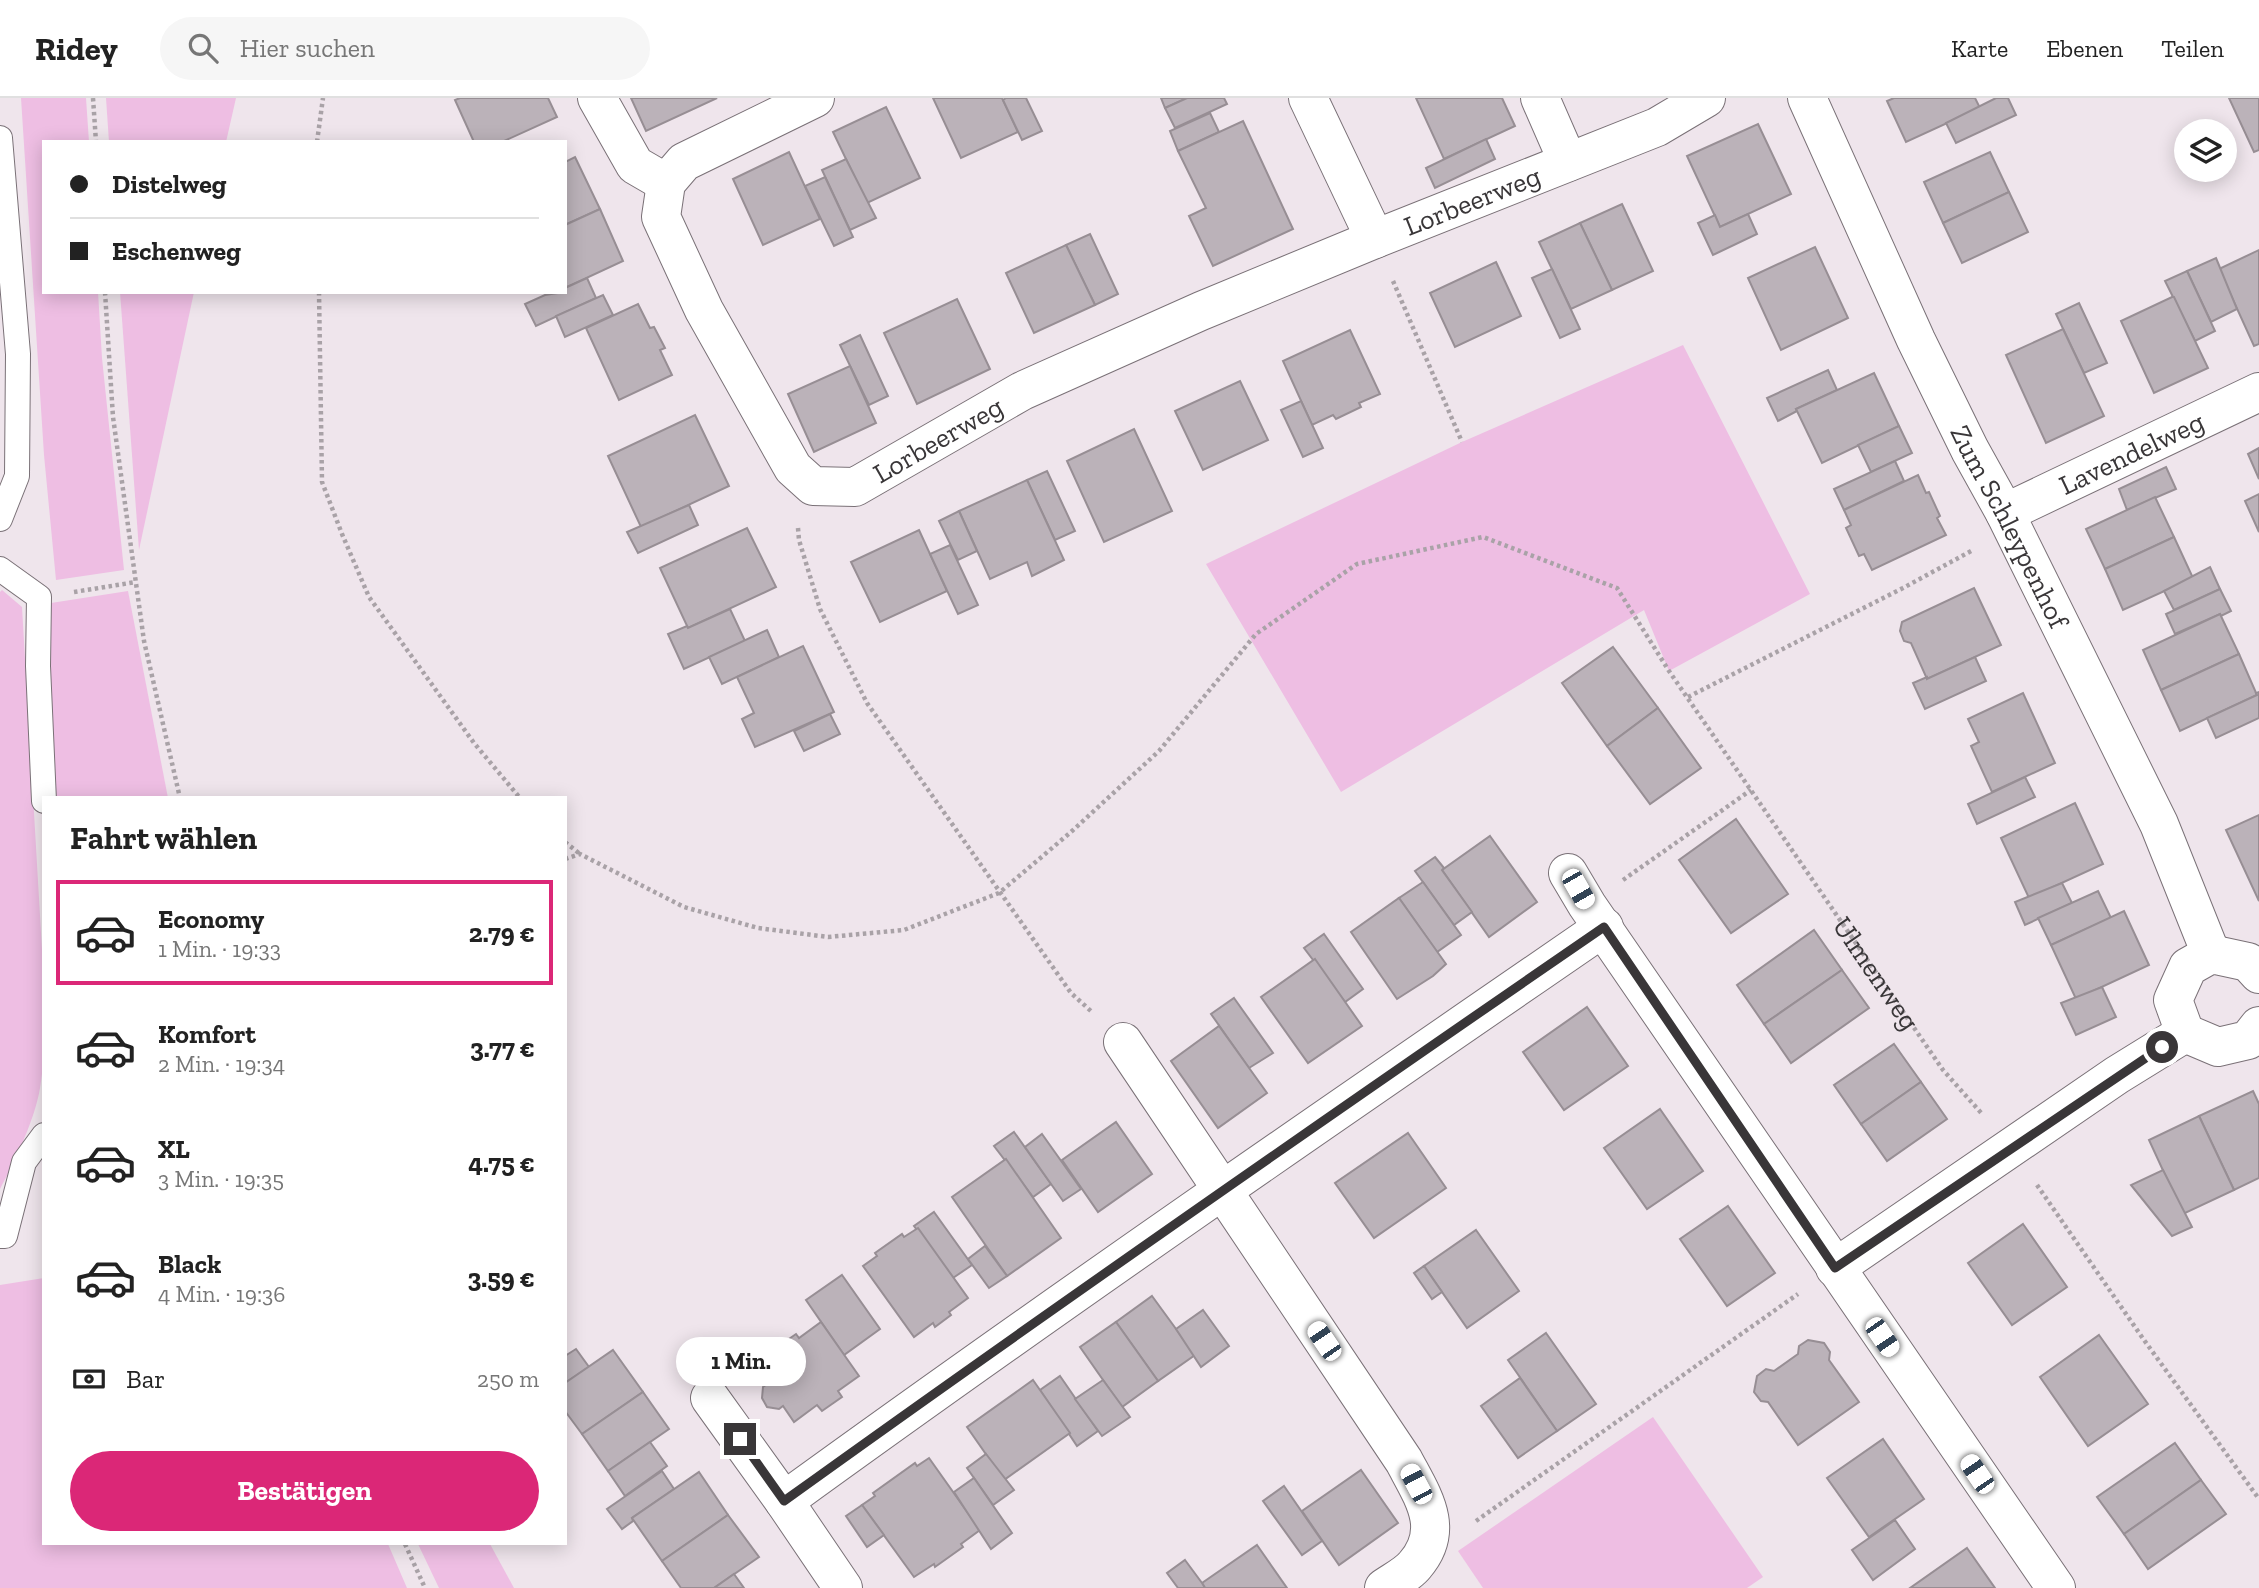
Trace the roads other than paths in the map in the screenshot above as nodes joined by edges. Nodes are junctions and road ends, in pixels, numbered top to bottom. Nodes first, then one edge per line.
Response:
1 (597, 98) edge
2 (815, 98) edge
3 (1308, 98) edge
4 (1540, 98) edge
5 (1706, 98) edge
6 (1807, 98) edge
7 (0, 138) edge
8 (1568, 162) junction
9 (666, 183) junction
10 (1375, 239) junction
11 (2259, 392) edge
12 (0, 519) edge
13 (2009, 521) junction
14 (0, 569) edge
15 (44, 796) edge
16 (2211, 954) junction
17 (2259, 974) edge
18 (2259, 1026) edge
19 (2185, 1033) junction
20 (1123, 1042) road end
21 (42, 1138) edge
22 (1222, 1190) junction
23 (0, 1236) edge
24 (1835, 1268) junction
25 (710, 1398) dead end
26 (784, 1501) junction
27 (843, 1588) edge
28 (1384, 1588) edge
29 (2056, 1588) edge

1 - 9 street
2 - 9 street
3 - 10 street, Lorbeerweg
4 - 8 street, Lorbeerweg
5 - 8 street, Lorbeerweg
6 - 13 street, Zum Schleypenhof
7 - 12 lane
8 - 10 street, Lorbeerweg
9 - 10 street, Lorbeerweg
11 - 13 street, Lavendelweg
13 - 16 street, Zum Schleypenhof
14 - 15 lane
16 - 17 street
16 - 19 street
18 - 19 street
19 - 24 street
20 - 22 street
21 - 23 lane
22 - 24 street
22 - 26 street
22 - 28 street
24 - 29 street
25 - 26 street
26 - 27 street

